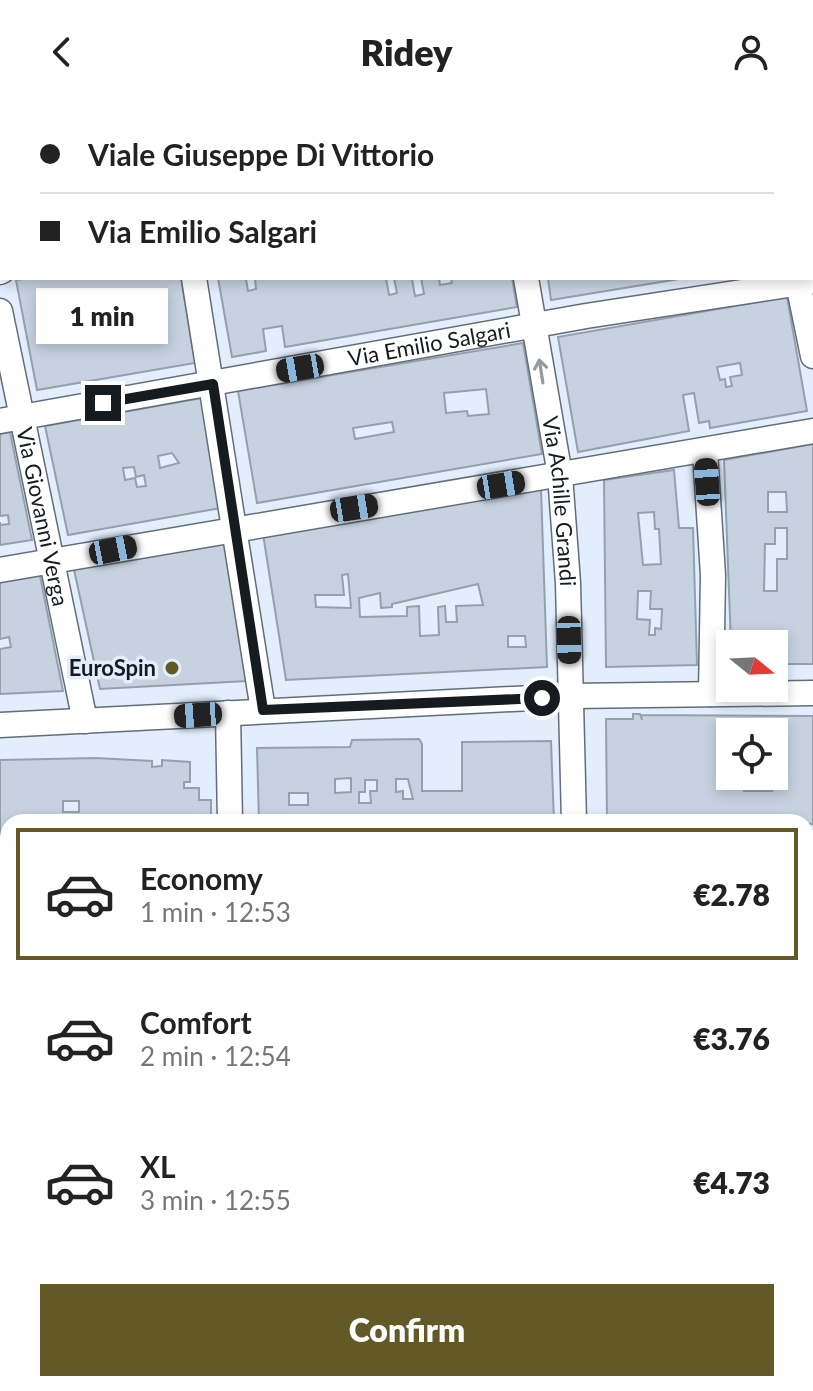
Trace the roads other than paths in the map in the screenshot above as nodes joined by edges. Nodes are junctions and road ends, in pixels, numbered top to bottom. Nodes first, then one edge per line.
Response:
1 (194, 280) edge
2 (526, 280) edge
3 (803, 281) edge
4 (0, 311) edge
5 (534, 326) junction
6 (813, 356) edge
7 (213, 384) junction
8 (10, 420) edge
9 (813, 431) edge
10 (705, 452) junction
11 (560, 475) junction
12 (236, 527) junction
13 (51, 562) junction
14 (0, 570) edge
15 (813, 693) edge
16 (711, 694) junction
17 (571, 696) junction
18 (263, 710) junction
19 (228, 713) junction
20 (85, 721) junction
21 (0, 725) edge
22 (230, 814) edge
23 (574, 814) edge

1 - 7 street
2 - 5 street, Via Achille Grandi
3 - 5 street, Via Emilio Salgari
3 - 6 street
4 - 8 street, Via Giovanni Verga
5 - 7 street, Via Emilio Salgari
11 -> 5 street, Via Achille Grandi
7 - 8 street, Via Emilio Salgari
7 - 12 street
8 - 13 street, Via Giovanni Verga
9 - 10 street
10 - 11 street
10 - 16 street
11 - 12 street
11 - 17 street, Via Achille Grandi
12 - 13 street
12 - 18 street
13 - 14 street
13 - 20 street, Via Giovanni Verga
15 - 16 street
16 - 17 street
17 - 18 street
17 - 23 street, Via Achille Grandi
18 - 19 street
19 - 20 street
19 - 22 street
20 - 21 street

